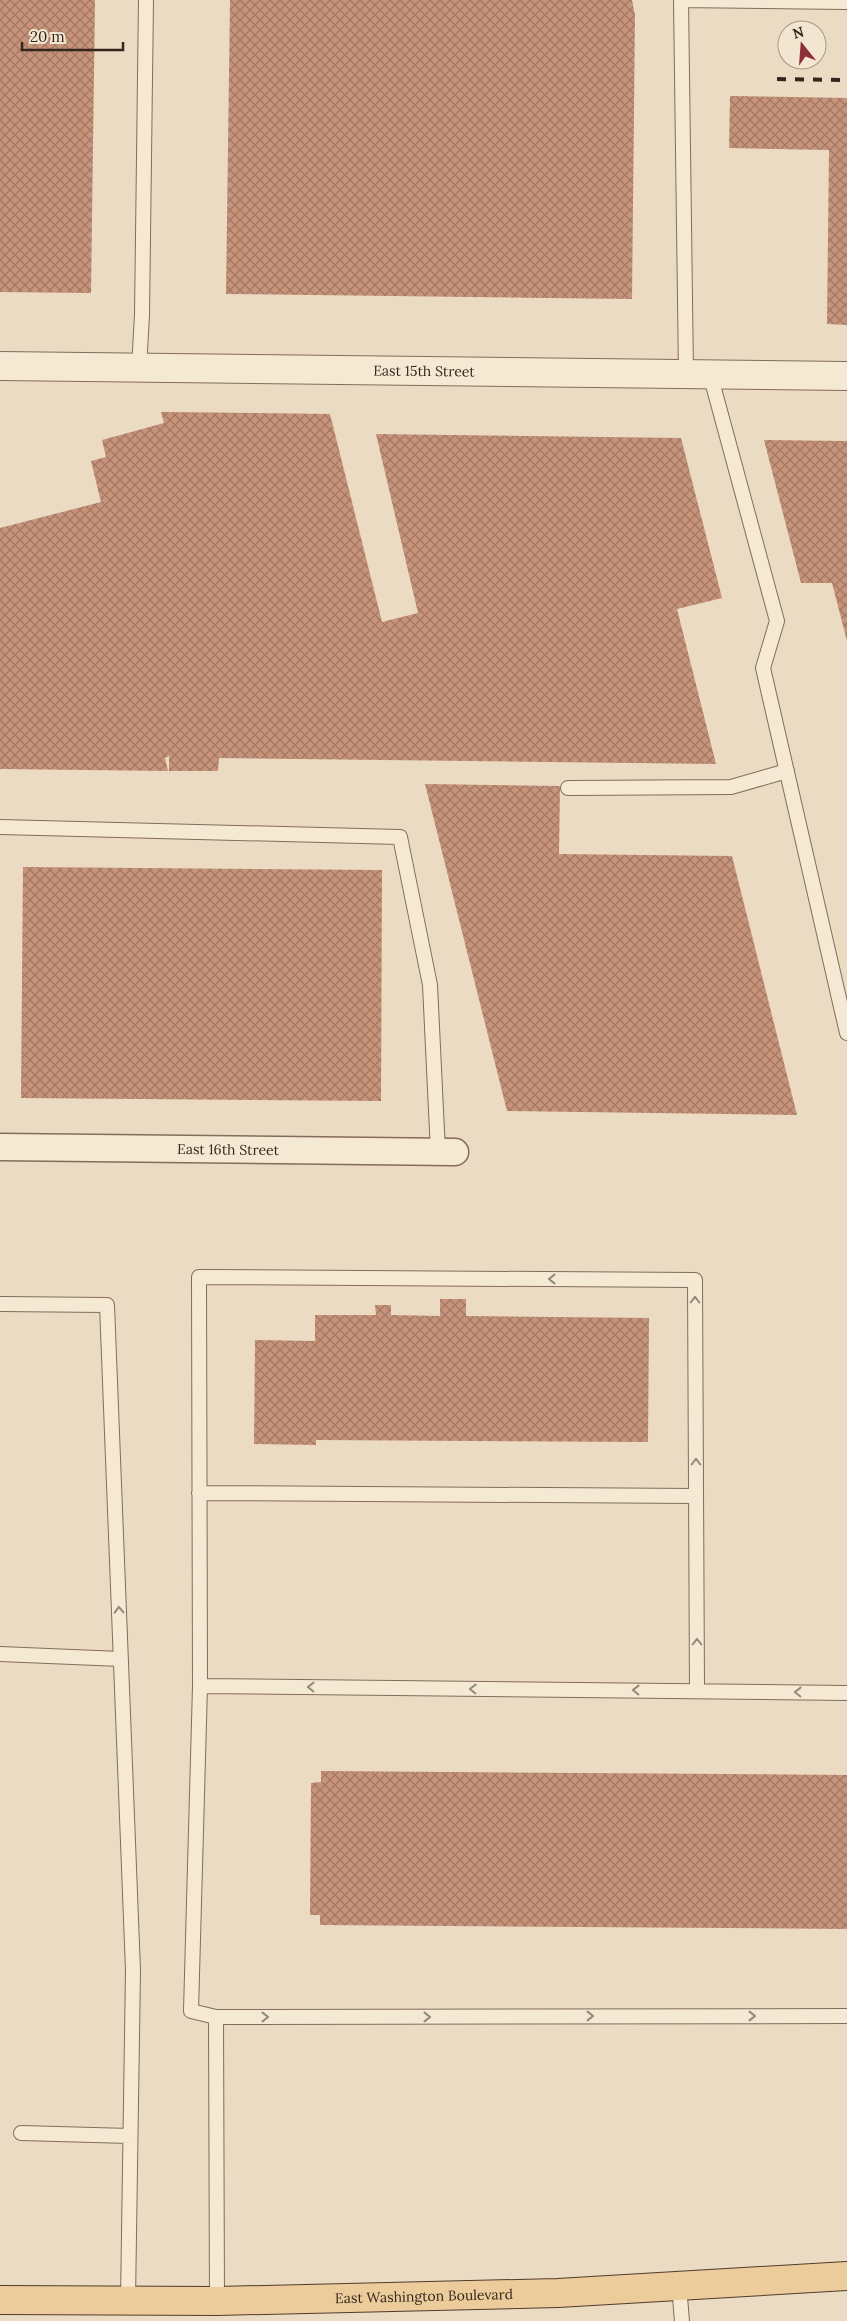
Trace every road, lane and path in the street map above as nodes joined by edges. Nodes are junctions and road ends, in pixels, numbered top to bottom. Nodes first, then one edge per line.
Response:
1 (146, 0) edge
2 (681, 0) edge
3 (732, 1) edge
4 (847, 2) edge
5 (0, 366) edge
6 (139, 368) junction
7 (698, 374) junction
8 (847, 376) edge
9 (787, 771) junction
10 (568, 788) dead end
11 (0, 827) edge
12 (847, 1033) edge
13 (0, 1147) edge
14 (446, 1152) joint
15 (0, 1304) edge
16 (199, 1493) junction
17 (696, 1496) junction
18 (0, 1654) edge
19 (121, 1659) junction
20 (200, 1686) junction
21 (697, 1691) junction
22 (847, 1693) edge
23 (847, 2016) edge
24 (216, 2017) junction
25 (21, 2133) dead end
26 (130, 2136) junction
27 (847, 2276) edge
28 (679, 2285) junction
29 (0, 2300) edge
30 (128, 2301) junction
31 (217, 2301) junction
32 (682, 2321) edge

1 - 6 lane
2 - 3 lane
2 - 7 lane
3 - 4 lane
5 - 6 street, East 15th Street
6 - 7 street, East 15th Street
7 - 8 street, East 15th Street
7 - 9 lane
9 - 10 lane
9 - 12 lane
11 - 14 lane
13 - 14 street, East 16th Street
19 -> 15 lane
16 - 17 lane
17 -> 16 lane
16 - 20 lane
21 -> 17 lane
18 - 19 lane
19 - 26 lane
21 -> 20 lane
20 - 24 lane
22 -> 21 lane
24 -> 23 lane
24 - 31 lane
25 - 26 lane
26 - 30 lane
27 - 28 main road, East Washington Boulevard
28 - 31 main road, East Washington Boulevard
28 - 32 lane
29 - 30 main road, East Washington Boulevard
30 - 31 main road, East Washington Boulevard

